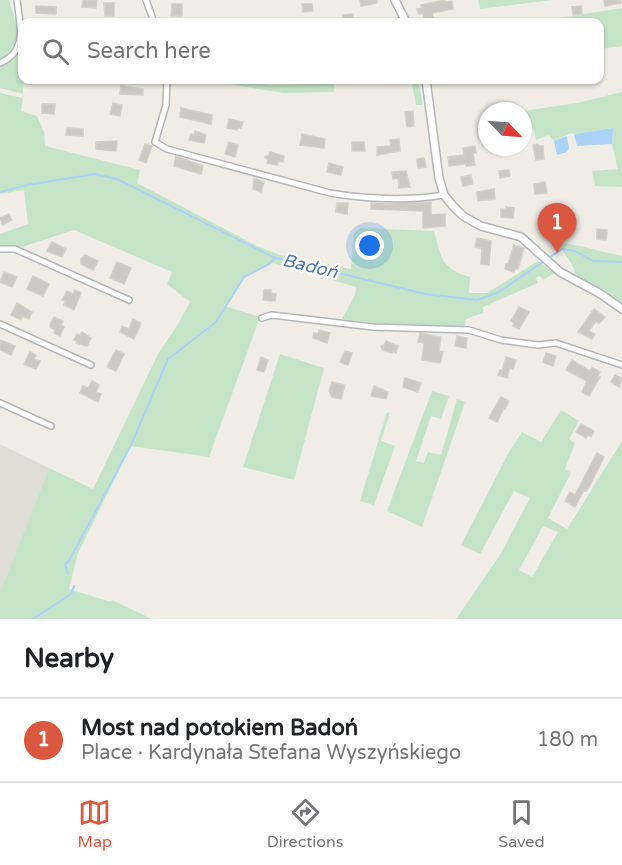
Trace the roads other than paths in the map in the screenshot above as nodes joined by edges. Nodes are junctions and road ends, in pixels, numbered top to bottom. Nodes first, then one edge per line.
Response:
1 (17, 0) edge
2 (146, 0) edge
3 (395, 0) edge
4 (18, 18) edge
5 (152, 18) edge
6 (404, 18) edge
7 (18, 48) edge
8 (0, 63) edge
9 (167, 84) edge
10 (427, 84) edge
11 (444, 195) junction
12 (0, 249) edge
13 (129, 300) dead end
14 (622, 309) edge
15 (262, 318) dead end
16 (0, 324) edge
17 (622, 364) edge
18 (92, 365) dead end
19 (0, 404) edge
20 (51, 426) dead end

1 - 4 street
2 - 5 street
3 - 6 street
7 - 8 street
9 - 11 street
10 - 11 street
11 - 14 street
12 - 13 street
15 - 17 street
16 - 18 street
19 - 20 street

